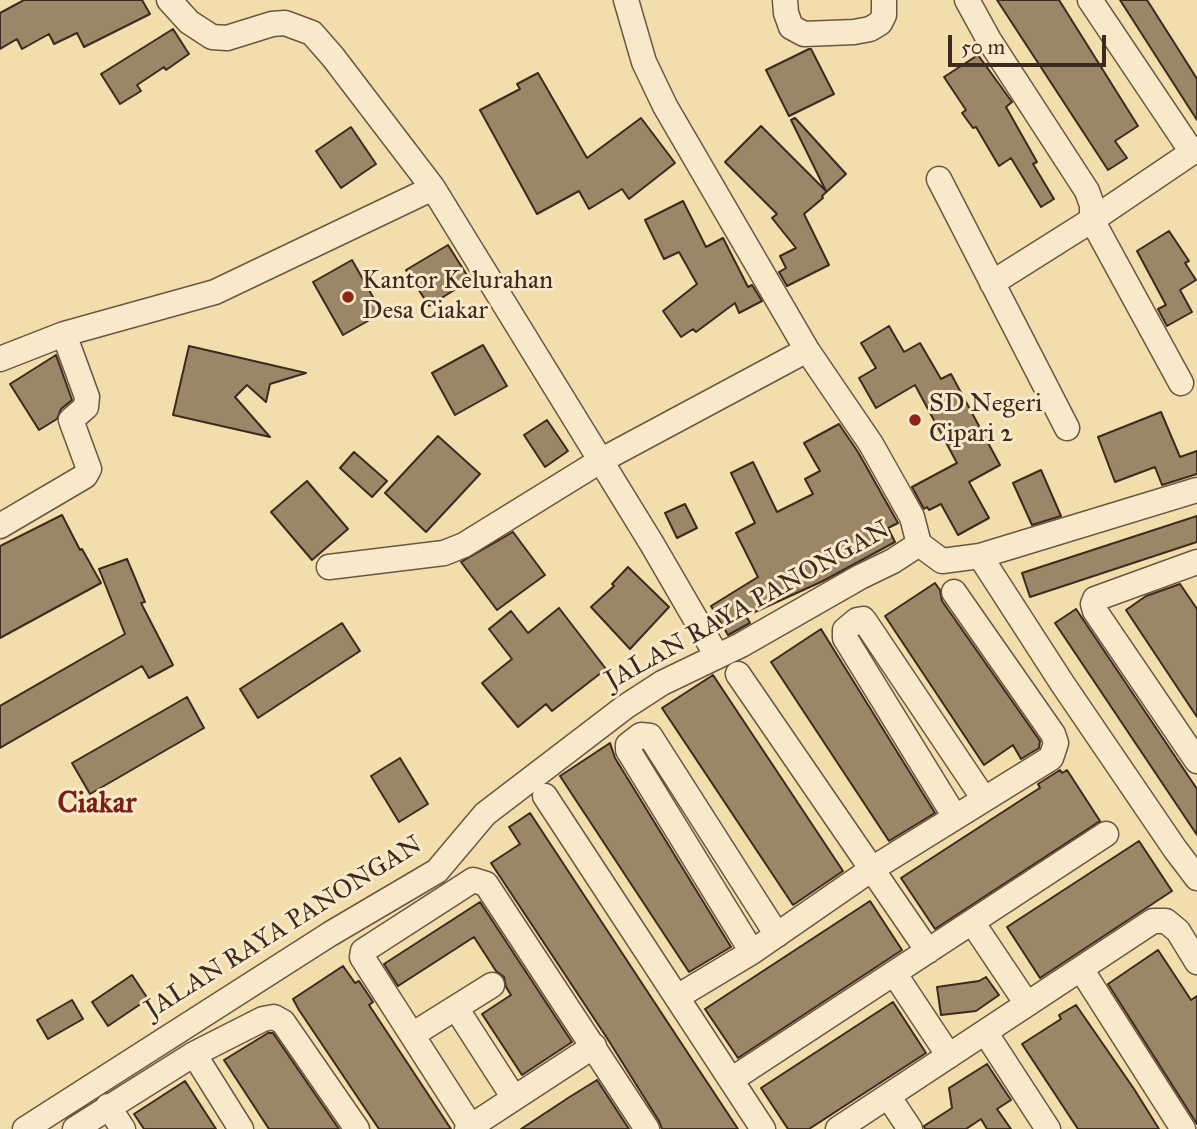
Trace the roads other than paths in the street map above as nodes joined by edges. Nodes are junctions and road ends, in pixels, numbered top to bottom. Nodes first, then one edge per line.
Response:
1 (169, 0) edge
2 (626, 0) edge
3 (785, 0) edge
4 (884, 0) edge
5 (967, 0) edge
6 (1090, 0) edge
7 (1195, 151) edge
8 (939, 179) dead end
9 (433, 188) junction
10 (1092, 220) junction
11 (992, 283) junction
12 (64, 334) junction
13 (807, 350) junction
14 (0, 359) edge
15 (1181, 383) dead end
16 (1067, 428) dead end
17 (600, 461) junction
18 (1197, 490) edge
19 (0, 526) edge
20 (919, 544) junction
21 (981, 556) junction
22 (329, 567) dead end
23 (1194, 569) edge
24 (954, 592) dead end
25 (717, 656) junction
26 (738, 674) dead end
27 (1197, 761) edge
28 (545, 796) dead end
29 (984, 799) junction
30 (955, 817) junction
31 (1106, 834) dead end
32 (872, 869) junction
33 (1197, 878) edge
34 (972, 922) junction
35 (777, 934) junction
36 (751, 951) junction
37 (928, 951) junction
38 (1197, 962) edge
39 (1081, 969) junction
40 (894, 973) junction
41 (492, 985) dead end
42 (677, 997) junction
43 (1027, 1004) junction
44 (456, 1008) junction
45 (985, 1032) junction
46 (412, 1035) junction
47 (594, 1046) junction
48 (194, 1054) junction
49 (949, 1056) junction
50 (731, 1080) junction
51 (888, 1096) junction
52 (514, 1098) junction
53 (108, 1106) junction
54 (871, 1120) edge
55 (469, 1128) edge
56 (25, 1129) edge
57 (75, 1129) edge
58 (123, 1129) edge
59 (241, 1129) edge
60 (357, 1129) edge
61 (647, 1129) edge
62 (763, 1129) edge
63 (838, 1129) edge
64 (910, 1129) edge
65 (1048, 1129) edge
66 (1183, 1129) edge

1 - 9 street
2 - 13 street
3 - 4 street
5 - 10 street
6 - 7 street
7 - 10 street
8 - 11 street
9 - 12 street
9 - 17 street
10 - 11 street
10 - 15 street
11 - 16 street
12 - 14 street
12 - 19 street
13 - 17 street
13 - 20 street
17 - 22 street
17 - 25 street
18 - 21 street
20 - 21 street
20 - 25 street, JALAN RAYA PANONGAN
21 - 33 street
23 - 27 street
24 - 29 street
25 - 56 street, JALAN RAYA PANONGAN
26 - 32 street
28 - 42 street
29 - 30 street
29 - 30 street
30 - 32 street
31 - 34 street
32 - 35 street
32 - 37 street
34 - 37 street
34 - 43 street
35 - 36 street
35 - 36 street
36 - 42 street
37 - 40 street
38 - 39 street
39 - 43 street
39 - 66 street
40 - 49 street
40 - 50 street
41 - 44 street
42 - 50 street
43 - 45 street
44 - 46 street
44 - 52 street
45 - 49 street
45 - 65 street
46 - 47 street
46 - 55 street
47 - 52 street
47 - 61 street
48 - 53 street
48 - 59 street
48 - 60 street
49 - 51 street
50 - 62 street
51 - 54 street
51 - 64 street
52 - 55 street
53 - 57 street
53 - 58 street
54 - 63 street

